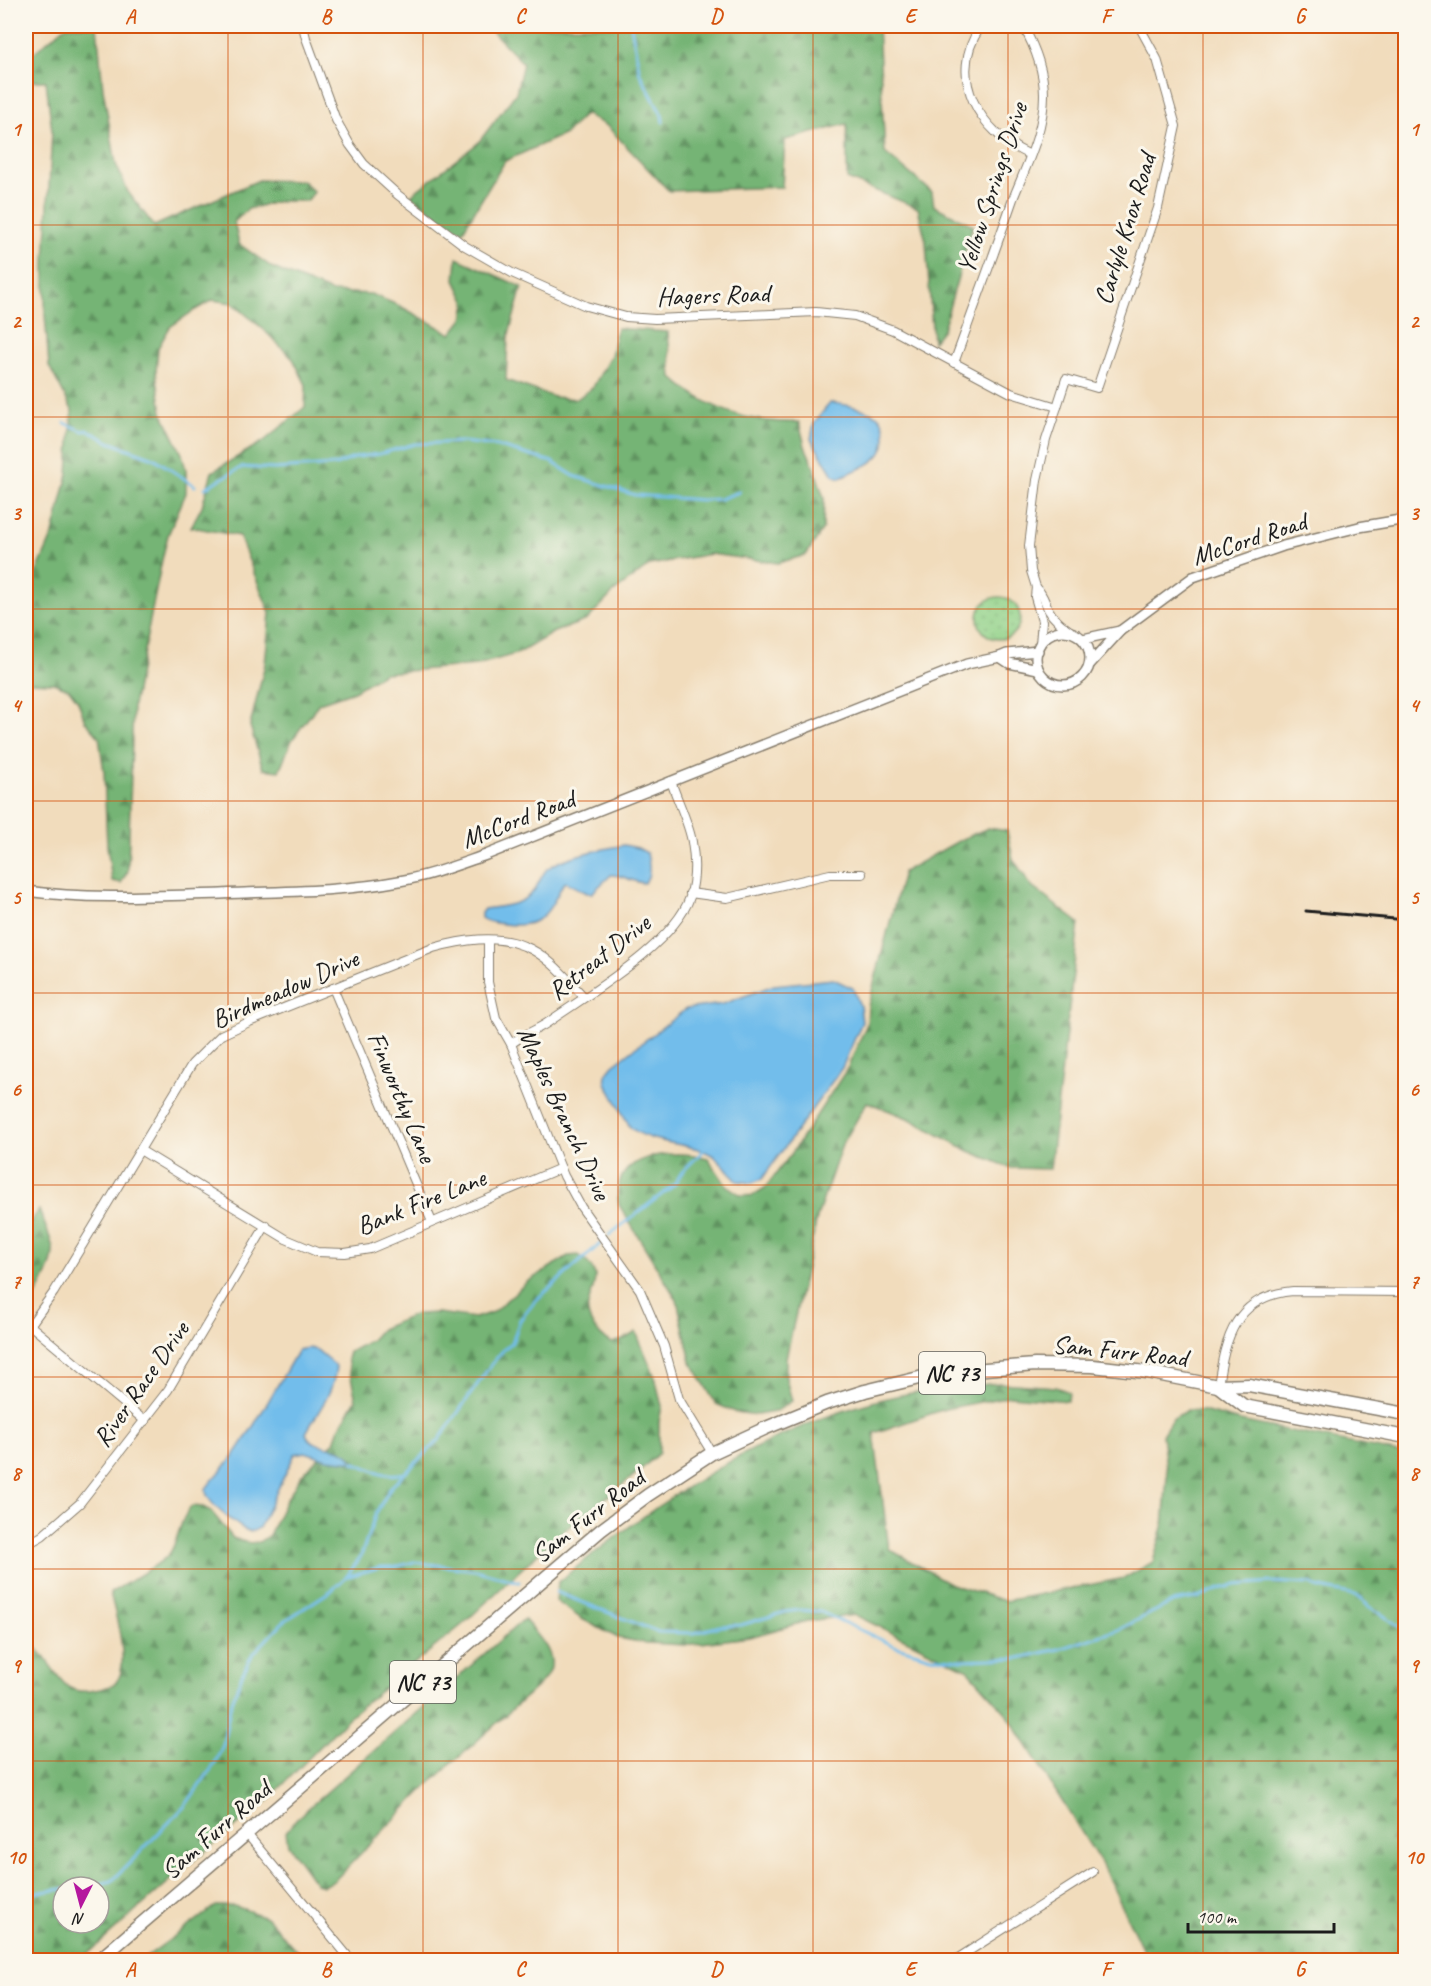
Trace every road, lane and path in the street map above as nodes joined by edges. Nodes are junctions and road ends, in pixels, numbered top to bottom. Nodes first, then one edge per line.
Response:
1 (303, 26) edge
2 (981, 26) edge
3 (1023, 26) edge
4 (1139, 26) edge
5 (1030, 155) junction
6 (954, 363) junction
7 (1057, 407) junction
8 (1406, 519) edge
9 (1036, 587) junction
10 (1120, 631) junction
11 (1073, 633) junction
12 (1083, 639) junction
13 (1039, 647) junction
14 (1000, 657) junction
15 (1090, 664) junction
16 (1038, 669) junction
17 (671, 781) junction
18 (862, 874) dead end
19 (26, 891) edge
20 (690, 893) junction
21 (488, 940) junction
22 (333, 988) junction
23 (584, 997) junction
24 (511, 1044) junction
25 (140, 1150) junction
26 (561, 1168) junction
27 (432, 1222) junction
28 (266, 1225) junction
29 (1406, 1292) edge
30 (28, 1329) edge
31 (1218, 1386) junction
32 (1406, 1414) edge
33 (145, 1421) junction
34 (1406, 1437) edge
35 (712, 1453) junction
36 (26, 1545) edge
37 (247, 1834) junction
38 (1093, 1872) dead end
39 (99, 1960) edge
40 (351, 1960) edge
41 (955, 1960) edge

1 - 6 street, Hagers Road
2 - 5 street
3 - 5 street, Yellow Springs Drive
4 - 7 street, Carlyle Knox Road
5 - 6 street, Yellow Springs Drive
6 - 7 street, Hagers Road
7 - 9 street
8 - 10 street, McCord Road
9 - 11 street
9 - 13 street
10 - 12 street, McCord Road
10 - 15 street, McCord Road
11 - 12 street
11 - 13 street, McCord Road
12 - 15 street
13 - 14 street, McCord Road
13 - 16 street
14 - 16 street, McCord Road
14 - 17 street, McCord Road
15 - 16 street, McCord Road
17 - 19 street, McCord Road
17 - 20 street, Retreat Drive
18 - 20 street
20 - 23 street, Retreat Drive
21 - 22 street, Birdmeadow Drive
21 - 23 street, Birdmeadow Drive
21 - 24 street, Maples Branch Drive
22 - 25 street, Birdmeadow Drive
22 - 27 street, Finworthy Lane
23 - 24 street, Retreat Drive
24 - 26 street, Maples Branch Drive
25 - 28 street, Bank Fire Lane
25 - 30 street, Birdmeadow Drive
26 - 27 street, Bank Fire Lane
26 - 35 street, Maples Branch Drive
27 - 28 street, Bank Fire Lane
28 - 33 street, River Race Drive
29 - 31 street
30 - 33 street
31 - 32 main road, Sam Furr Road / NC 73
31 - 34 main road, Sam Furr Road / NC 73
31 - 35 main road, Sam Furr Road / NC 73
33 - 36 street, River Race Drive
35 - 37 main road, Sam Furr Road / NC 73
37 - 39 main road, Sam Furr Road / NC 73
37 - 40 street
38 - 41 street

